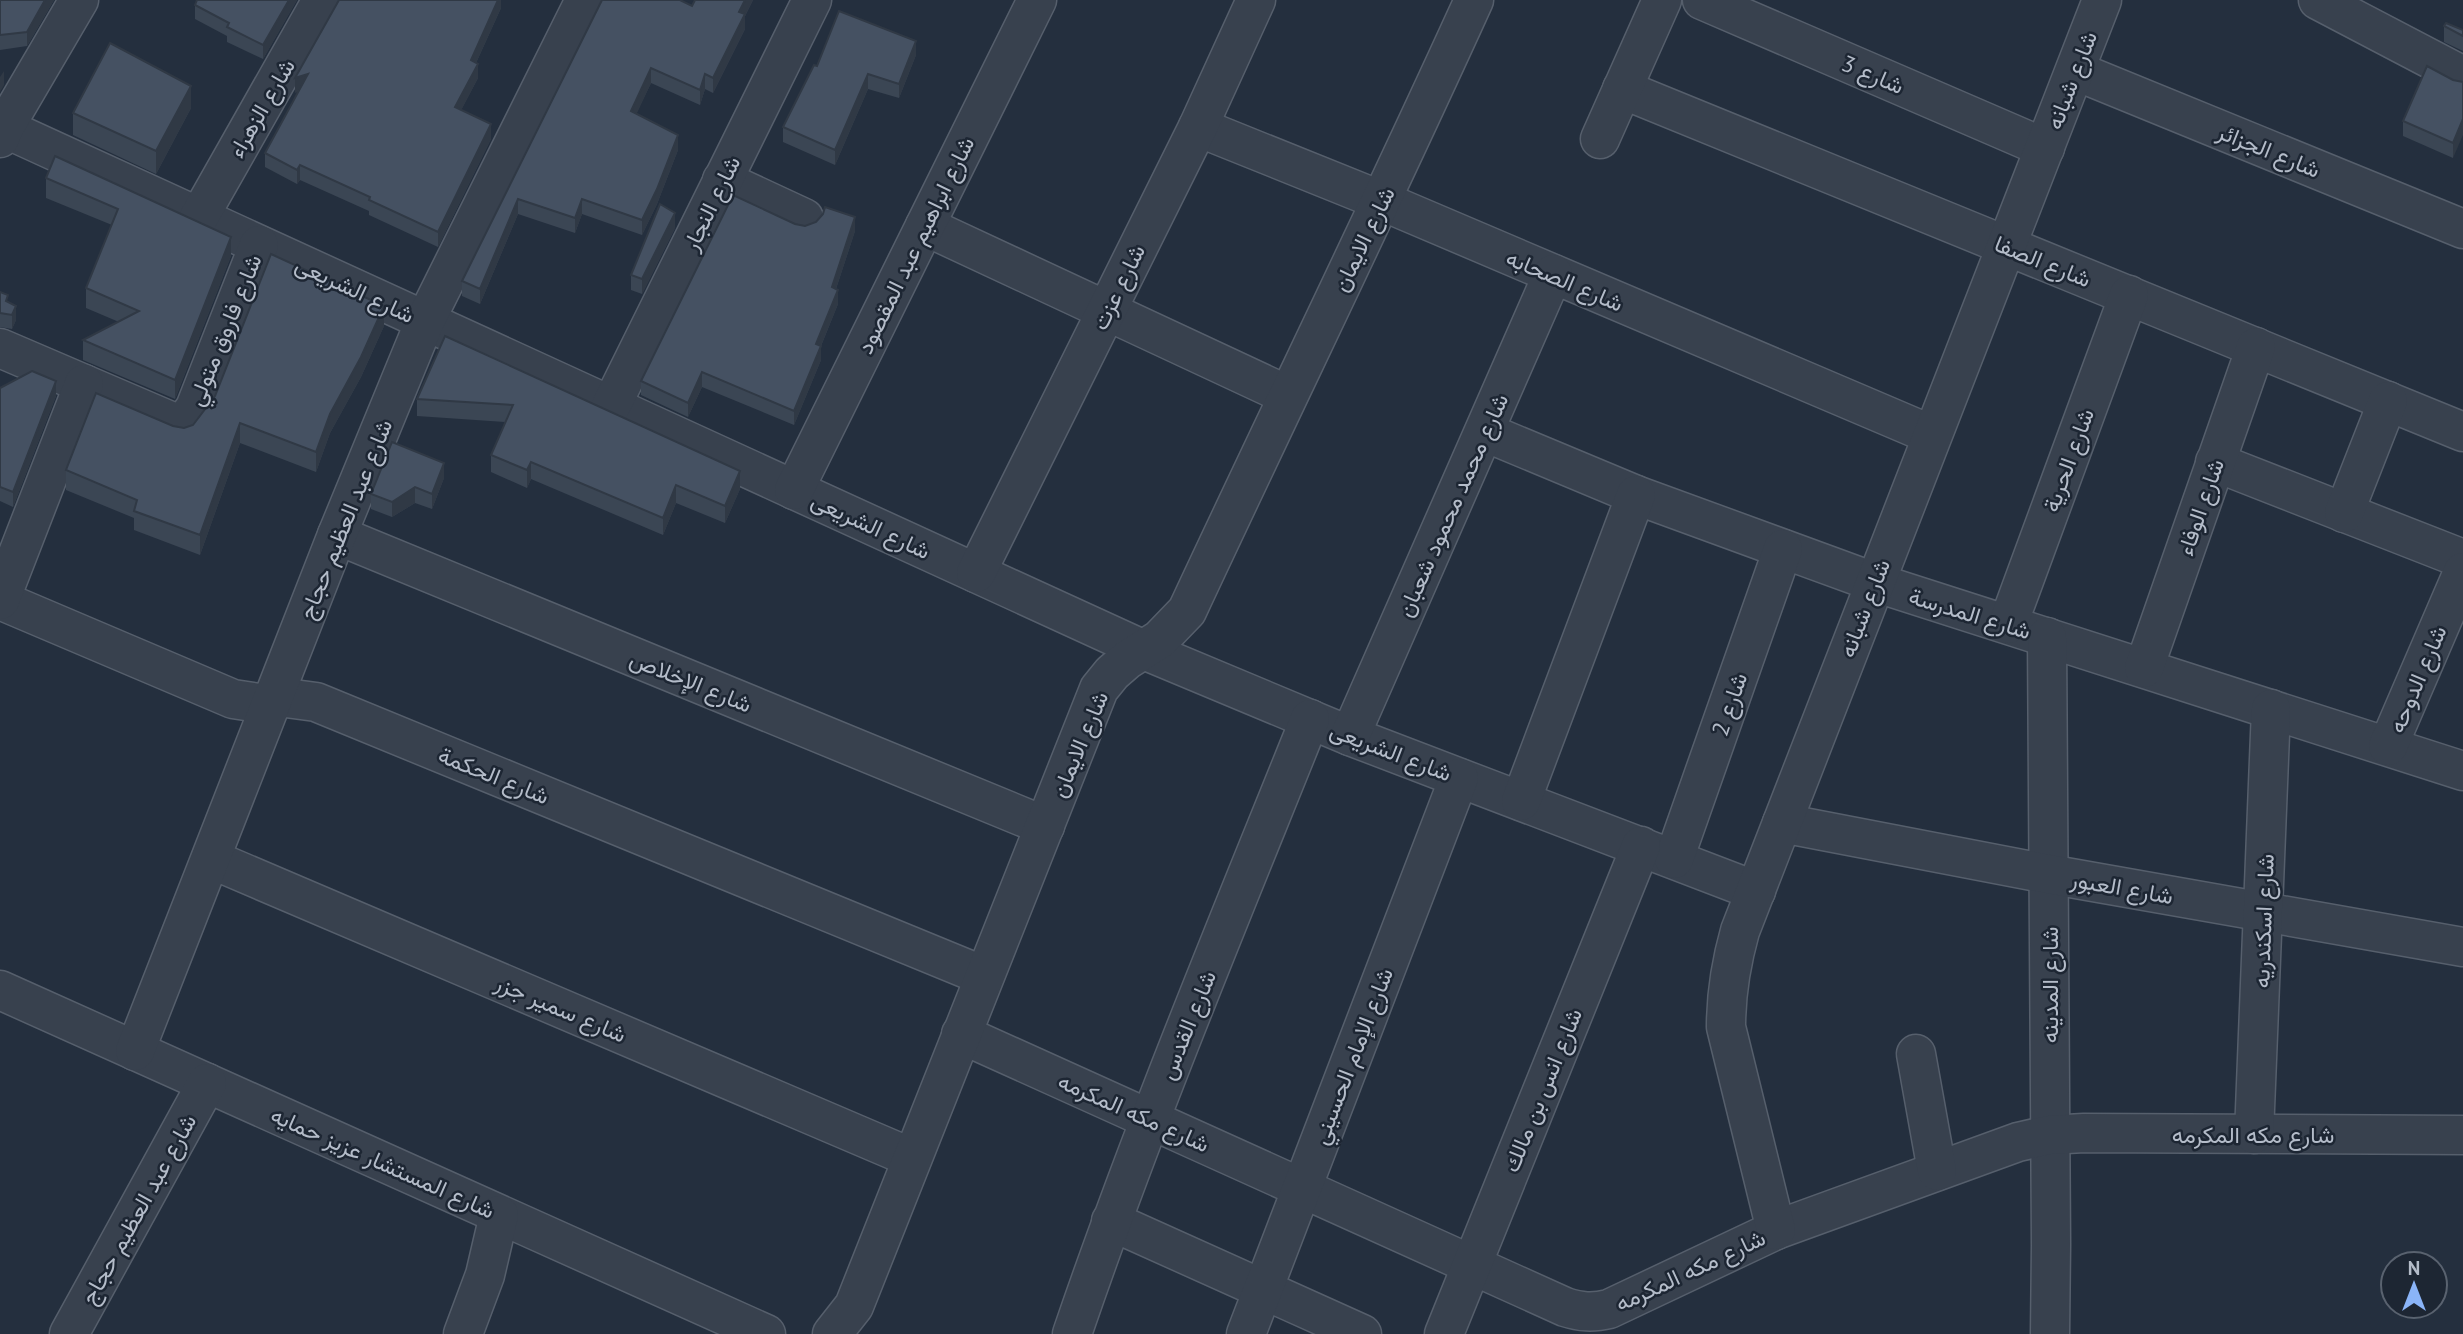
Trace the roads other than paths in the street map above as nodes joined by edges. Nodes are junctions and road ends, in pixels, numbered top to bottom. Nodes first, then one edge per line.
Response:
1 (79, 0) edge
2 (322, 0) edge
3 (585, 0) edge
4 (812, 0) edge
5 (1037, 0) edge
6 (1256, 0) edge
7 (1474, 0) edge
8 (1662, 0) edge
9 (1702, 0) edge
10 (2102, 0) edge
11 (2318, 0) edge
12 (2076, 71) junction
13 (2463, 76) edge
14 (1622, 89) junction
15 (1198, 127) junction
16 (1, 131) edge
17 (1600, 139) dead end
18 (2045, 148) junction
19 (722, 180) junction
20 (1382, 201) junction
21 (199, 217) junction
22 (804, 218) dead end
23 (925, 226) junction
24 (2463, 229) edge
25 (259, 245) junction
26 (2006, 246) junction
27 (1553, 274) junction
28 (2129, 295) junction
29 (1107, 310) junction
30 (425, 321) junction
31 (2256, 347) junction
32 (0, 348) edge
33 (84, 384) junction
34 (1287, 395) junction
35 (2388, 401) junction
36 (611, 406) junction
37 (1485, 432) junction
38 (2463, 432) edge
39 (1932, 435) junction
40 (2215, 462) junction
41 (794, 490) junction
42 (1636, 495) junction
43 (2344, 513) junction
44 (337, 535) junction
45 (1783, 549) junction
46 (2463, 559) edge
47 (2463, 572) edge
48 (976, 573) junction
49 (1874, 582) junction
50 (0, 600) edge
51 (2008, 624) junction
52 (2047, 637) junction
53 (1144, 650) junction
54 (2144, 668) junction
55 (272, 701) junction
56 (2272, 709) junction
57 (1310, 719) junction
58 (1350, 736) junction
59 (2388, 746) junction
60 (2463, 771) edge
61 (1459, 778) junction
62 (1521, 801) junction
63 (1782, 823) junction
64 (1045, 826) junction
65 (1657, 852) junction
66 (211, 859) junction
67 (2048, 874) junction
68 (1756, 891) junction
69 (2264, 911) junction
70 (2463, 947) edge
71 (984, 976) junction
72 (0, 990) edge
73 (961, 1034) junction
74 (135, 1051) junction
75 (1916, 1054) dead end
76 (207, 1083) junction
77 (1150, 1119) junction
78 (2254, 1134) junction
79 (2049, 1135) junction
80 (2463, 1135) edge
81 (912, 1158) junction
82 (1937, 1171) junction
83 (1302, 1188) junction
84 (499, 1215) junction
85 (1111, 1221) junction
86 (1776, 1230) junction
87 (1472, 1265) junction
88 (1263, 1288) junction
89 (1622, 1319) edge
90 (69, 1334) edge
91 (464, 1334) edge
92 (766, 1334) edge
93 (832, 1334) edge
94 (1072, 1334) edge
95 (1246, 1334) edge
96 (1362, 1334) edge
97 (1444, 1334) edge
98 (2049, 1334) edge

1 - 16 street
2 - 21 street, شارع الزهراء
3 - 30 street, شارع عبد العظيم حجاج
4 - 19 street, شارع النجار
5 - 23 street, شارع ابراهيم عبد المقصود
6 - 15 street, شارع عزت
7 - 20 street, شارع الايمان
8 - 14 street
9 - 18 street, شارع 3
10 - 12 street, شارع شبانه
11 - 13 street
12 - 18 street, شارع شبانه
12 - 24 street, شارع الجزائر
14 - 17 street
14 - 26 street, شارع الصفا
15 - 20 street, شارع الصحابه
15 - 29 street, شارع عزت
16 - 21 street, شارع الشريعى
18 - 26 street, شارع شبانه
19 - 22 street
19 - 36 street, شارع النجار
20 - 27 street, شارع الصحابه
20 - 34 street, شارع الايمان
21 - 25 street, شارع الشريعى
23 - 29 street
23 - 41 street, شارع ابراهيم عبد المقصود
25 - 30 street, شارع الشريعى
25 - 33 street, شارع فاروق متولي
26 - 28 street, شارع الصفا
26 - 39 street, شارع شبانه
27 - 37 street, شارع محمد محمود شعبان
27 - 39 street, شارع الصحابه
28 - 31 street, شارع الصفا
28 - 51 street, شارع الحرية
29 - 34 street
29 - 48 street, شارع عزت
30 - 36 street, شارع الشريعى
30 - 44 street, شارع عبد العظيم حجاج
31 - 35 street, شارع الصفا
31 - 40 street, شارع الوفاء
32 - 33 street, شارع فاروق متولي
33 - 50 street
34 - 53 street, شارع الايمان
35 - 38 street, شارع الصفا
35 - 43 street
36 - 41 street, شارع الشريعى
37 - 42 street, شارع المدرسة
37 - 58 street, شارع محمد محمود شعبان
39 - 49 street, شارع شبانه
40 - 43 street
40 - 54 street, شارع الوفاء
41 - 48 street, شارع الشريعى
42 - 45 street, شارع المدرسة
42 - 62 street
43 - 46 street
44 - 55 street, شارع عبد العظيم حجاج
44 - 64 street, شارع الإخلاص
45 - 49 street, شارع المدرسة
45 - 65 street, شارع 2
47 - 59 street, شارع الدوحه
48 - 53 street, شارع الشريعى
49 - 51 street, شارع المدرسة
49 - 63 street, شارع شبانه
50 - 55 street, شارع الحكمة
51 - 52 street, شارع المدرسة
52 - 54 street, شارع المدرسة
52 - 67 street, شارع المدينه
53 - 57 street, شارع الشريعى
53 - 64 street, شارع الايمان
54 - 56 street, شارع المدرسة
55 - 66 street, شارع عبد العظيم حجاج
55 - 71 street, شارع الحكمة
56 - 59 street, شارع المدرسة
56 - 69 street, شارع اسكندريه
57 - 58 street, شارع الشريعى
57 - 77 street, شارع القدس
58 - 61 street, شارع الشريعى
59 - 60 street, شارع المدرسة
61 - 62 street, شارع الشريعى
61 - 83 street, شارع الإمام الحسيني
62 - 65 street, شارع الشريعى
63 - 67 street, شارع العبور
63 - 68 street, شارع شبانه
64 - 71 street, شارع الايمان
65 - 68 street, شارع الشريعى
65 - 87 street, شارع انس بن مالك
66 - 74 street, شارع عبد العظيم حجاج
66 - 81 street, شارع سمير جزر
67 - 69 street, شارع العبور
67 - 79 street, شارع المدينه
68 - 86 street, شارع شبانه
69 - 70 street, شارع العبور
69 - 78 street, شارع اسكندريه
71 - 73 street, شارع الايمان
72 - 74 street, شارع المستشار عزيز حمايه
73 - 77 street, شارع مكه المكرمه
73 - 81 street, شارع الايمان
74 - 76 street, شارع المستشار عزيز حمايه
75 - 82 street
76 - 84 street, شارع المستشار عزيز حمايه
76 - 90 street, شارع عبد العظيم حجاج
77 - 83 street, شارع مكه المكرمه
77 - 85 street, شارع القدس
78 - 79 street, شارع مكه المكرمه
78 - 80 street, شارع مكه المكرمه
79 - 82 street, شارع مكه المكرمه
79 - 98 street, شارع المدينه
81 - 93 street, شارع الايمان
82 - 86 street, شارع مكه المكرمه
83 - 87 street, شارع مكه المكرمه
83 - 88 street, شارع الإمام الحسيني
84 - 91 street
84 - 92 street, شارع المستشار عزيز حمايه
85 - 88 street
85 - 94 street, شارع القدس
86 - 89 street, شارع مكه المكرمه
87 - 89 street, شارع مكه المكرمه
87 - 97 street, شارع انس بن مالك
88 - 95 street, شارع الإمام الحسيني
88 - 96 street

